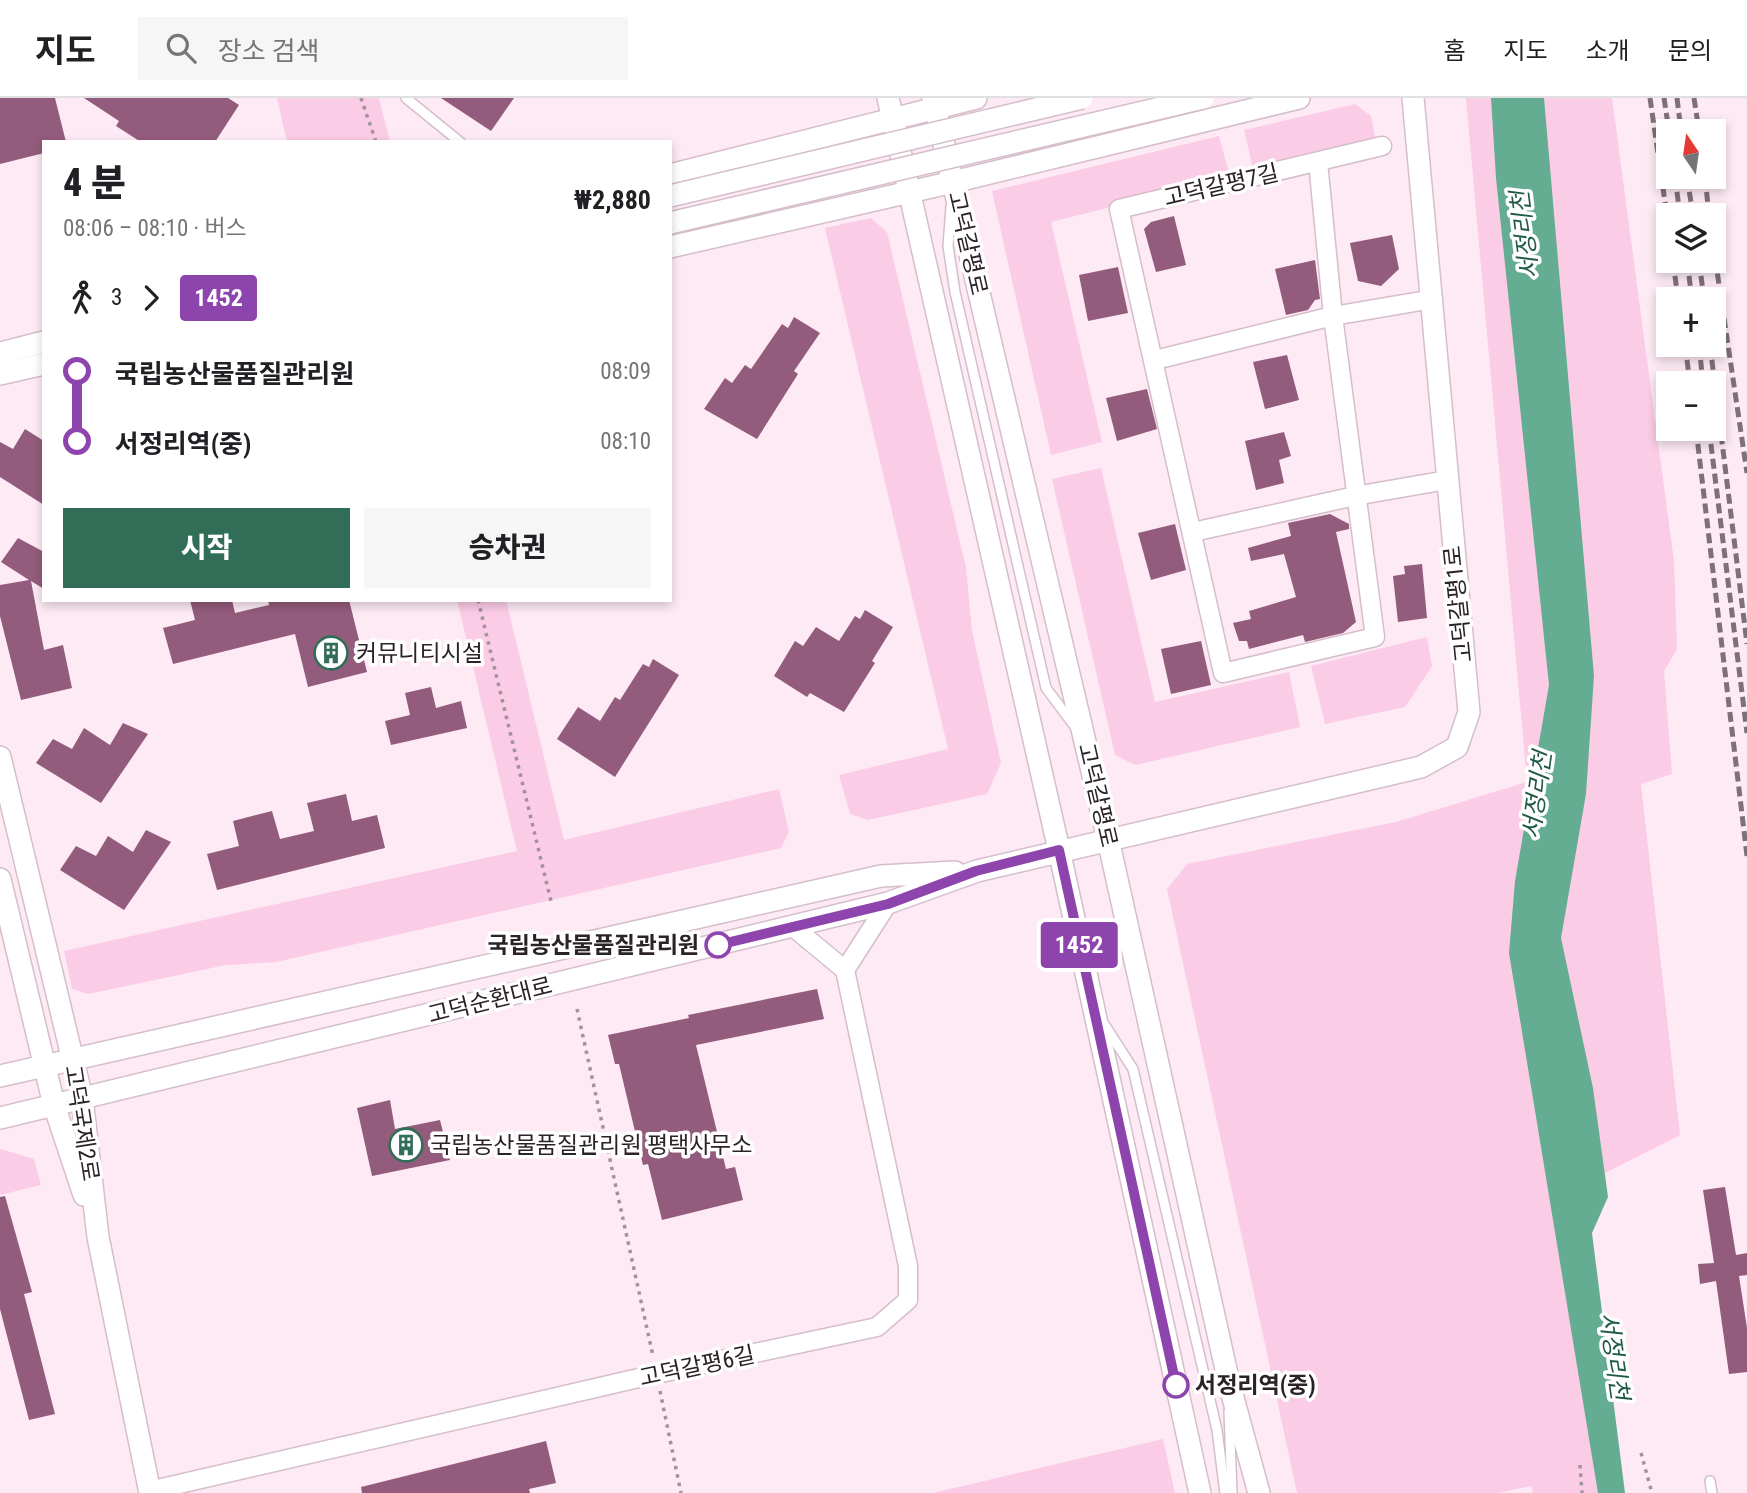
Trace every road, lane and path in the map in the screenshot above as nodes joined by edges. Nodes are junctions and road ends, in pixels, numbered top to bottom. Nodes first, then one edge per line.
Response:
1 (361, 98) edge
2 (406, 98) edge
3 (976, 98) edge
4 (1082, 98) edge
5 (1203, 98) edge
6 (1299, 98) edge
7 (1413, 98) edge
8 (934, 103) edge
9 (1239, 105) edge
10 (890, 108) edge
11 (376, 140) edge
12 (458, 140) edge
13 (1382, 146) dead end
14 (1318, 162) junction
15 (672, 174) edge
16 (953, 182) junction
17 (909, 192) junction
18 (672, 196) edge
19 (672, 223) edge
20 (672, 247) edge
21 (1433, 299) junction
22 (1333, 316) junction
23 (42, 342) edge
24 (0, 353) edge
25 (1155, 360) junction
26 (42, 364) edge
27 (0, 374) edge
28 (1447, 480) junction
29 (1355, 496) junction
30 (1193, 532) junction
31 (478, 602) edge
32 (0, 757) edge
33 (1108, 839) junction
34 (1059, 850) junction
35 (976, 871) junction
36 (0, 879) edge
37 (551, 901) dead end
38 (888, 904) junction
39 (793, 926) junction
40 (845, 970) junction
41 (1092, 1004) junction
42 (578, 1009) dead end
43 (73, 1059) junction
44 (45, 1066) junction
45 (0, 1076) edge
46 (82, 1098) junction
47 (54, 1105) junction
48 (0, 1118) edge
49 (98, 1237) junction
50 (656, 1374) junction
51 (1229, 1384) junction
52 (1641, 1453) dead end
53 (1580, 1465) dead end
54 (1710, 1481) dead end
55 (149, 1492) edge
56 (681, 1493) edge
57 (1200, 1493) edge
58 (1225, 1493) edge
59 (1231, 1493) edge
60 (1259, 1493) edge
61 (1582, 1493) edge
62 (1652, 1493) edge
63 (1712, 1493) edge

1 - 11 path
2 - 12 lane
3 - 8 street
4 - 18 street, bridge
5 - 19 street, bridge
6 - 9 street
7 - 21 street, 고덕갈평1로
8 - 10 street
8 - 16 street, 고덕갈평로
9 - 16 street
10 - 15 street
10 - 17 street, 고덕갈평로
13 - 14 street
14 - 22 street, 고덕갈평7길
14 - 25 street, 고덕갈평7길
16 - 17 street
16 - 33 street, 고덕갈평로
17 - 20 street
17 - 34 street, 고덕갈평로
21 - 22 street
21 - 28 street, 고덕갈평1로
22 - 25 street
22 - 29 street, 고덕갈평7길
23 - 24 street
25 - 30 street, 고덕갈평7길
26 - 27 street
28 - 29 street
28 - 33 street, 고덕갈평1로
29 - 30 street
29 - 30 street, 고덕갈평7길
31 - 37 path
32 - 43 street, 고덕국제2로
33 - 34 street, 고덕순환대로
33 - 51 street, 고덕갈평로
34 - 35 street, 고덕순환대로
34 - 41 street, 고덕갈평로
35 - 38 street, 고덕순환대로
35 - 43 street, 고덕순환대로
36 - 44 street, 고덕국제2로
38 - 39 street, 고덕순환대로
38 - 40 street
39 - 40 street
39 - 46 street, 고덕순환대로
40 - 50 street, 고덕갈평6길
41 - 57 street, 고덕갈평로
41 - 58 lane
42 - 50 path
43 - 44 street, 고덕순환대로
43 - 46 street, 고덕국제2로
44 - 45 street, 고덕순환대로
44 - 47 street, 고덕국제2로
46 - 47 street, 고덕순환대로
46 - 49 street, 고덕국제2로
47 - 48 street, 고덕순환대로
47 - 49 street, 고덕국제2로
49 - 55 street, 고덕국제2로
50 - 55 street, 고덕갈평6길
50 - 56 path
51 - 59 lane
51 - 60 street, 고덕갈평로
52 - 62 path
53 - 61 path
54 - 63 lane

